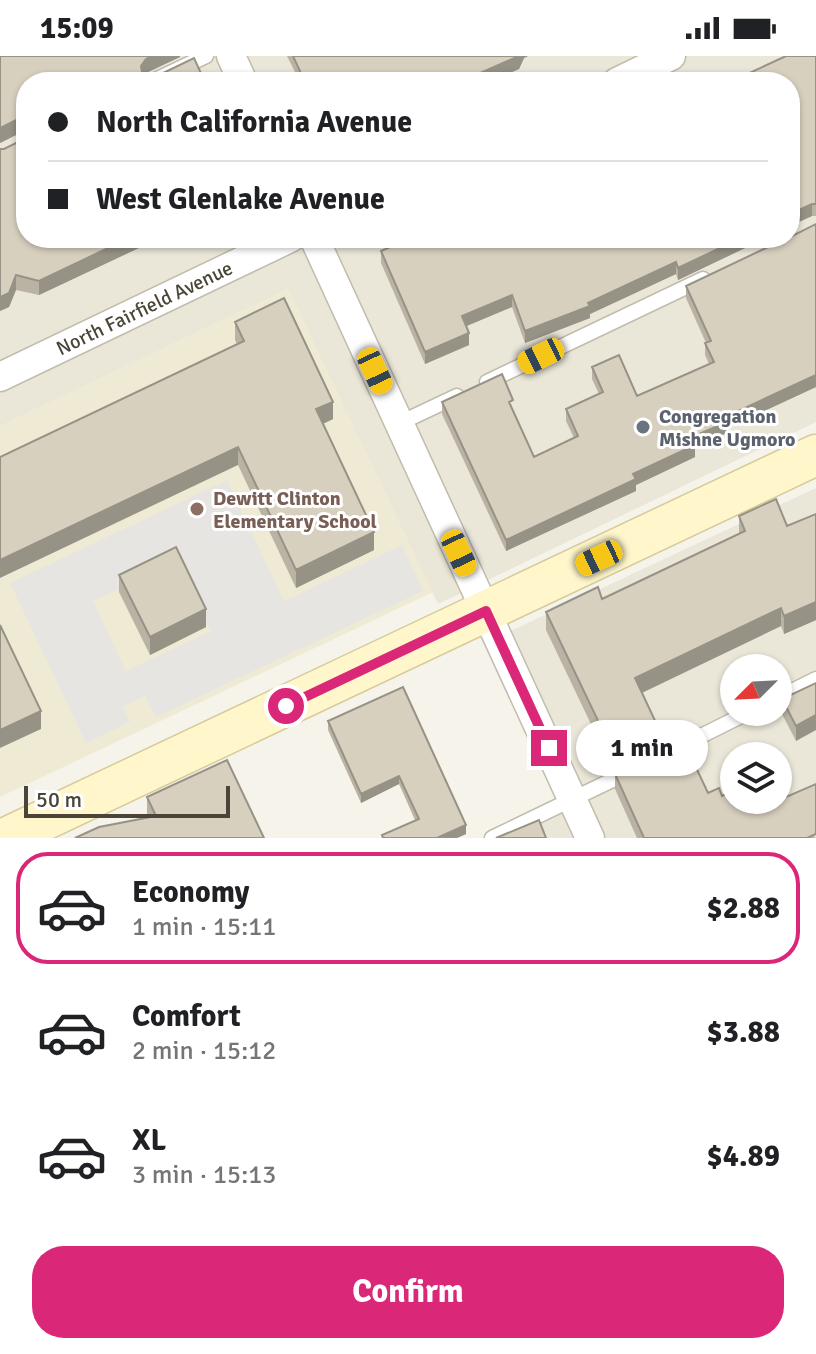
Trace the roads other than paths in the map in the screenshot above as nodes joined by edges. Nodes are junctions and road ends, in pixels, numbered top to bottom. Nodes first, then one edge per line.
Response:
1 (206, 56) edge
2 (671, 56) edge
3 (172, 72) edge
4 (638, 72) edge
5 (269, 248) edge
6 (319, 248) edge
7 (717, 272) edge
8 (0, 377) edge
9 (400, 423) junction
10 (816, 455) edge
11 (486, 611) junction
12 (816, 679) edge
13 (792, 691) edge
14 (721, 726) edge
15 (572, 800) junction
16 (6, 838) edge
17 (492, 838) edge
18 (590, 838) edge

1 - 3 lane
2 - 4 street
5 - 8 street, North Fairfield Avenue
6 - 9 street
7 - 9 lane
9 - 11 street
10 - 11 main road
11 - 15 street
11 - 16 main road
12 - 13 lane
14 - 15 lane
15 - 17 lane
15 - 18 street

